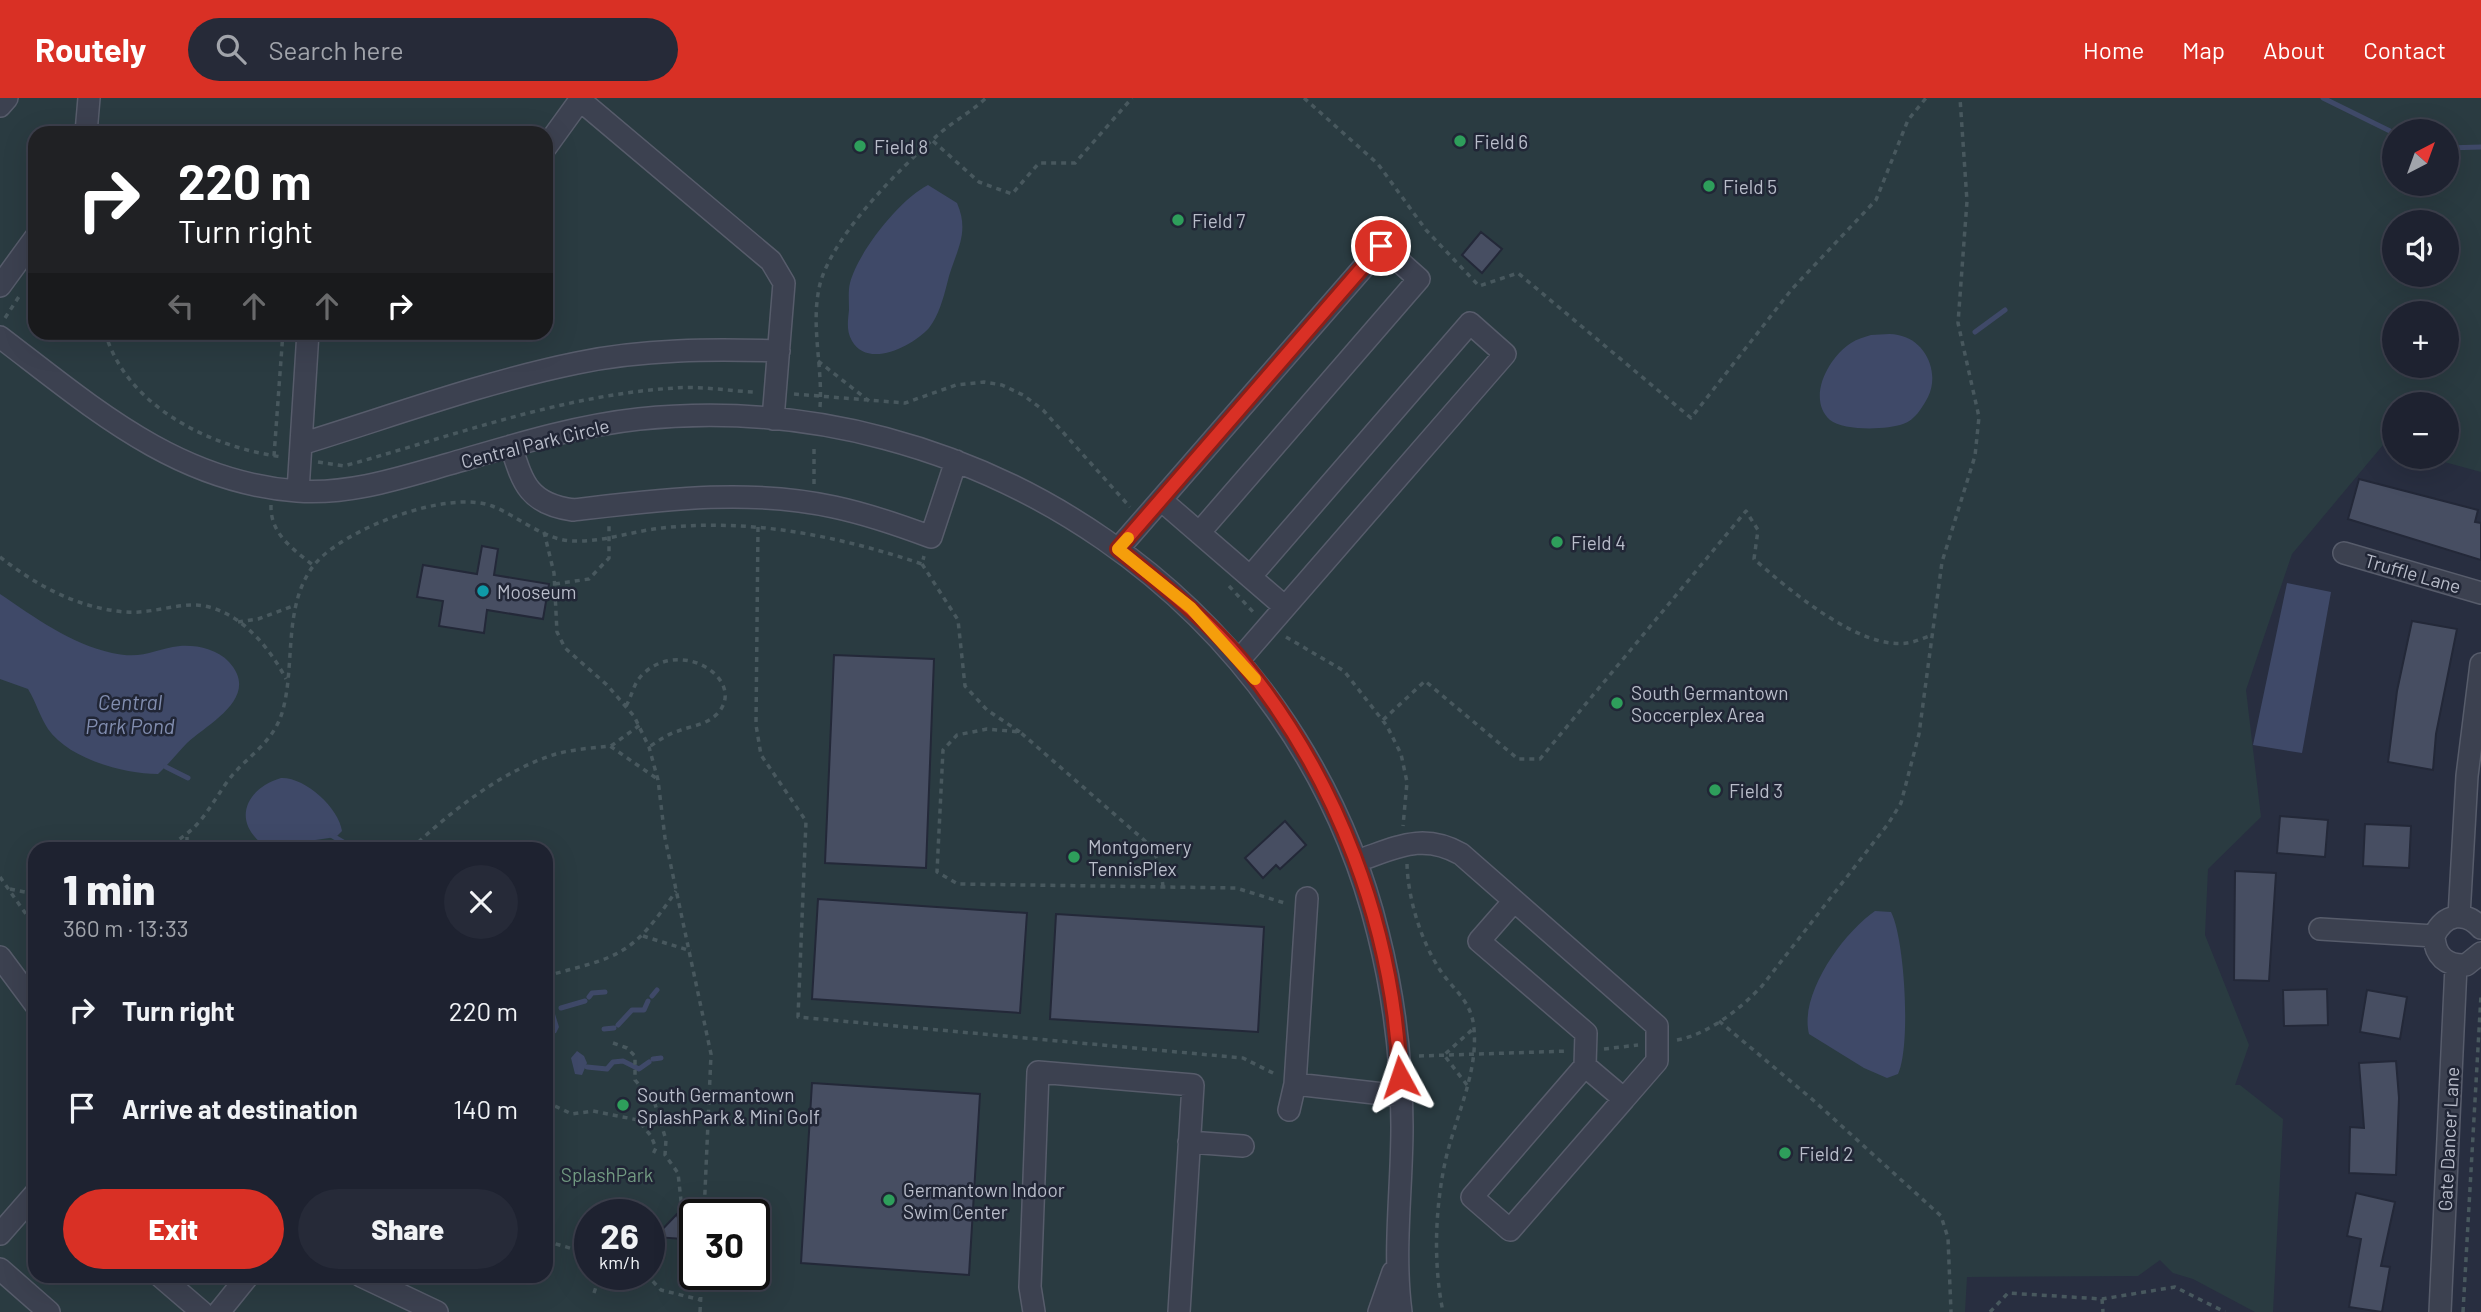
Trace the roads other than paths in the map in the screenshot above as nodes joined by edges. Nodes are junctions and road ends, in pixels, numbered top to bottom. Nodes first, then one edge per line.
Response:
1 (7, 98) edge
2 (89, 98) edge
3 (0, 106) edge
4 (87, 126) edge
5 (553, 138) edge
6 (28, 248) edge
7 (0, 286) edge
8 (0, 337) edge
9 (308, 340) edge
10 (779, 351) junction
11 (773, 419) junction
12 (511, 446) junction
13 (301, 452) junction
14 (956, 461) junction
15 (299, 491) junction
16 (1161, 500) junction
17 (1199, 533) junction
18 (1118, 549) junction
19 (2344, 553) dead end
20 (1250, 577) junction
21 (2481, 593) edge
22 (1285, 607) junction
23 (1240, 659) junction
24 (2481, 664) edge
25 (1357, 861) junction
26 (1514, 901) junction
27 (1307, 904) road end
28 (2459, 916) junction
29 (2481, 928) edge
30 (2320, 929) dead end
31 (2434, 936) junction
32 (2481, 953) edge
33 (0, 957) edge
34 (2456, 966) junction
35 (28, 995) edge
36 (1585, 1058) junction
37 (1295, 1084) junction
38 (1401, 1096) junction
39 (1624, 1099) junction
40 (1289, 1110) dead end
41 (1189, 1142) junction
42 (1243, 1146) dead end
43 (28, 1198) edge
44 (8, 1208) edge
45 (0, 1234) edge
46 (1395, 1267) junction
47 (0, 1269) edge
48 (168, 1283) edge
49 (242, 1283) edge
50 (376, 1283) edge
51 (49, 1312) edge
52 (202, 1312) edge
53 (219, 1312) edge
54 (437, 1312) edge
55 (1034, 1312) edge
56 (1179, 1312) edge
57 (1379, 1312) edge
58 (1401, 1312) edge
59 (2440, 1312) edge

1 - 3 street
2 - 4 street
5 - 10 street
6 - 7 street
8 - 15 street, Central Park Circle
9 - 13 street
10 - 11 street
10 - 13 street
11 - 12 street, Central Park Circle
11 - 14 street, Central Park Circle
12 - 14 street
12 - 15 street, Central Park Circle
13 - 15 street
14 - 18 street, Central Park Circle
16 - 17 street
16 - 17 street
16 - 18 street
17 - 20 street
18 - 23 street, Central Park Circle
19 - 21 street, Truffle Lane
20 - 22 street
20 - 22 street
22 - 23 street
23 - 25 street, Central Park Circle
24 - 28 street
25 - 26 street
25 - 38 street, Central Park Circle
26 - 36 street
26 - 39 street
27 - 37 street
28 - 29 street
28 - 31 street
30 - 31 street
31 - 34 street
32 - 34 street
33 - 35 street
34 - 59 street, Gate Dancer Lane
36 - 39 street
36 - 39 street
37 - 38 street
37 - 40 street
38 - 46 street, Central Park Circle
41 - 42 street
41 - 55 street
41 - 56 street
43 - 44 street
44 - 45 street
46 - 57 street, Central Park Circle
46 - 58 street, Central Park Circle
47 - 51 street
48 - 52 street
49 - 53 street
50 - 54 street

